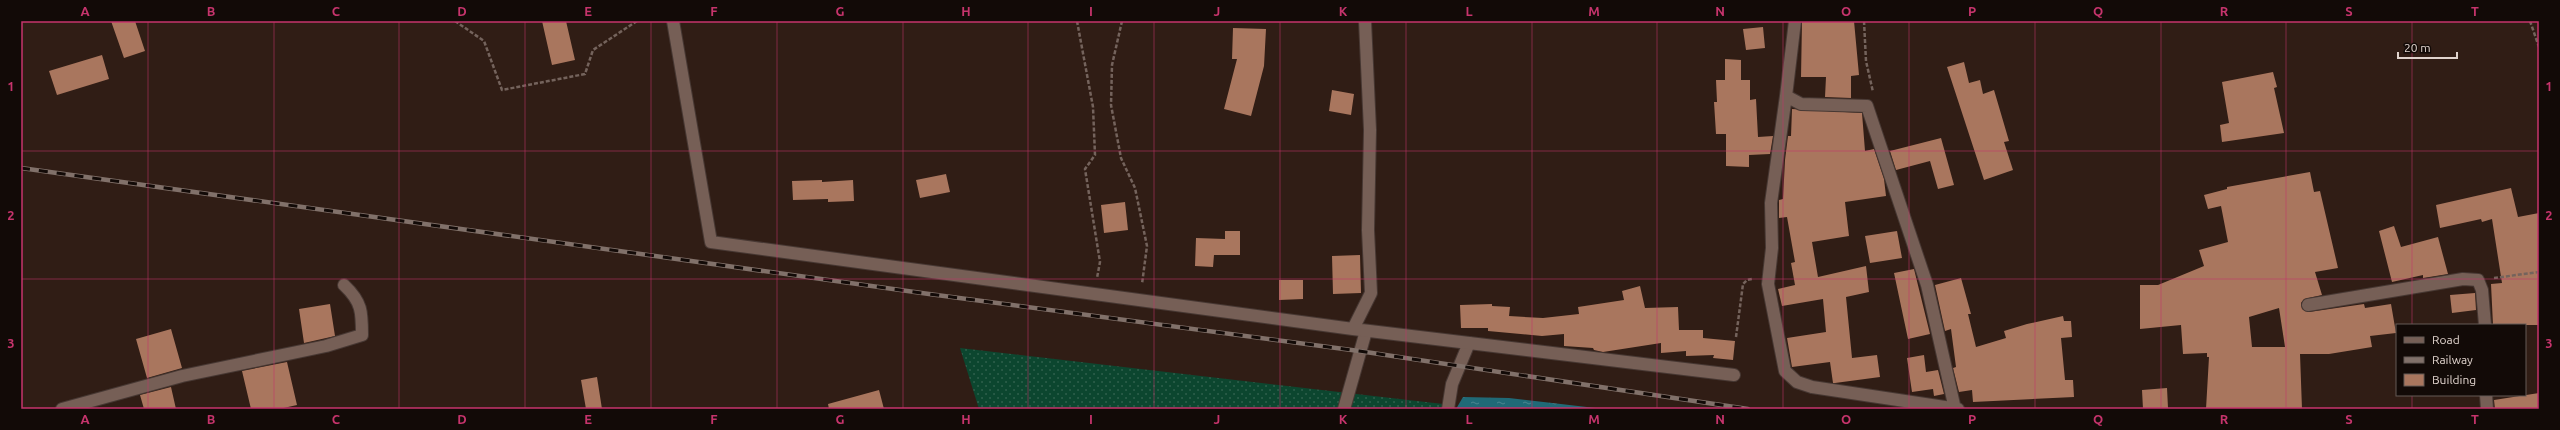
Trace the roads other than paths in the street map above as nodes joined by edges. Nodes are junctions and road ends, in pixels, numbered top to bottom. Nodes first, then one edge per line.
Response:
1 (673, 21) edge
2 (1365, 21) edge
3 (1795, 21) edge
4 (1786, 96) junction
5 (344, 285) dead end
6 (2308, 305) dead end
7 (2485, 324) edge
8 (1353, 330) junction
9 (1366, 331) junction
10 (1469, 343) junction
11 (1734, 375) dead end
12 (2486, 396) edge
13 (62, 409) edge
14 (1344, 409) edge
15 (1448, 409) edge
16 (1956, 409) edge
17 (2487, 409) edge

1 - 8 street
2 - 8 street
3 - 4 street
4 - 16 street
4 - 16 street
5 - 13 street
6 - 7 street
8 - 9 street
9 - 10 street
9 - 14 street
10 - 11 street
10 - 15 street
12 - 17 street

